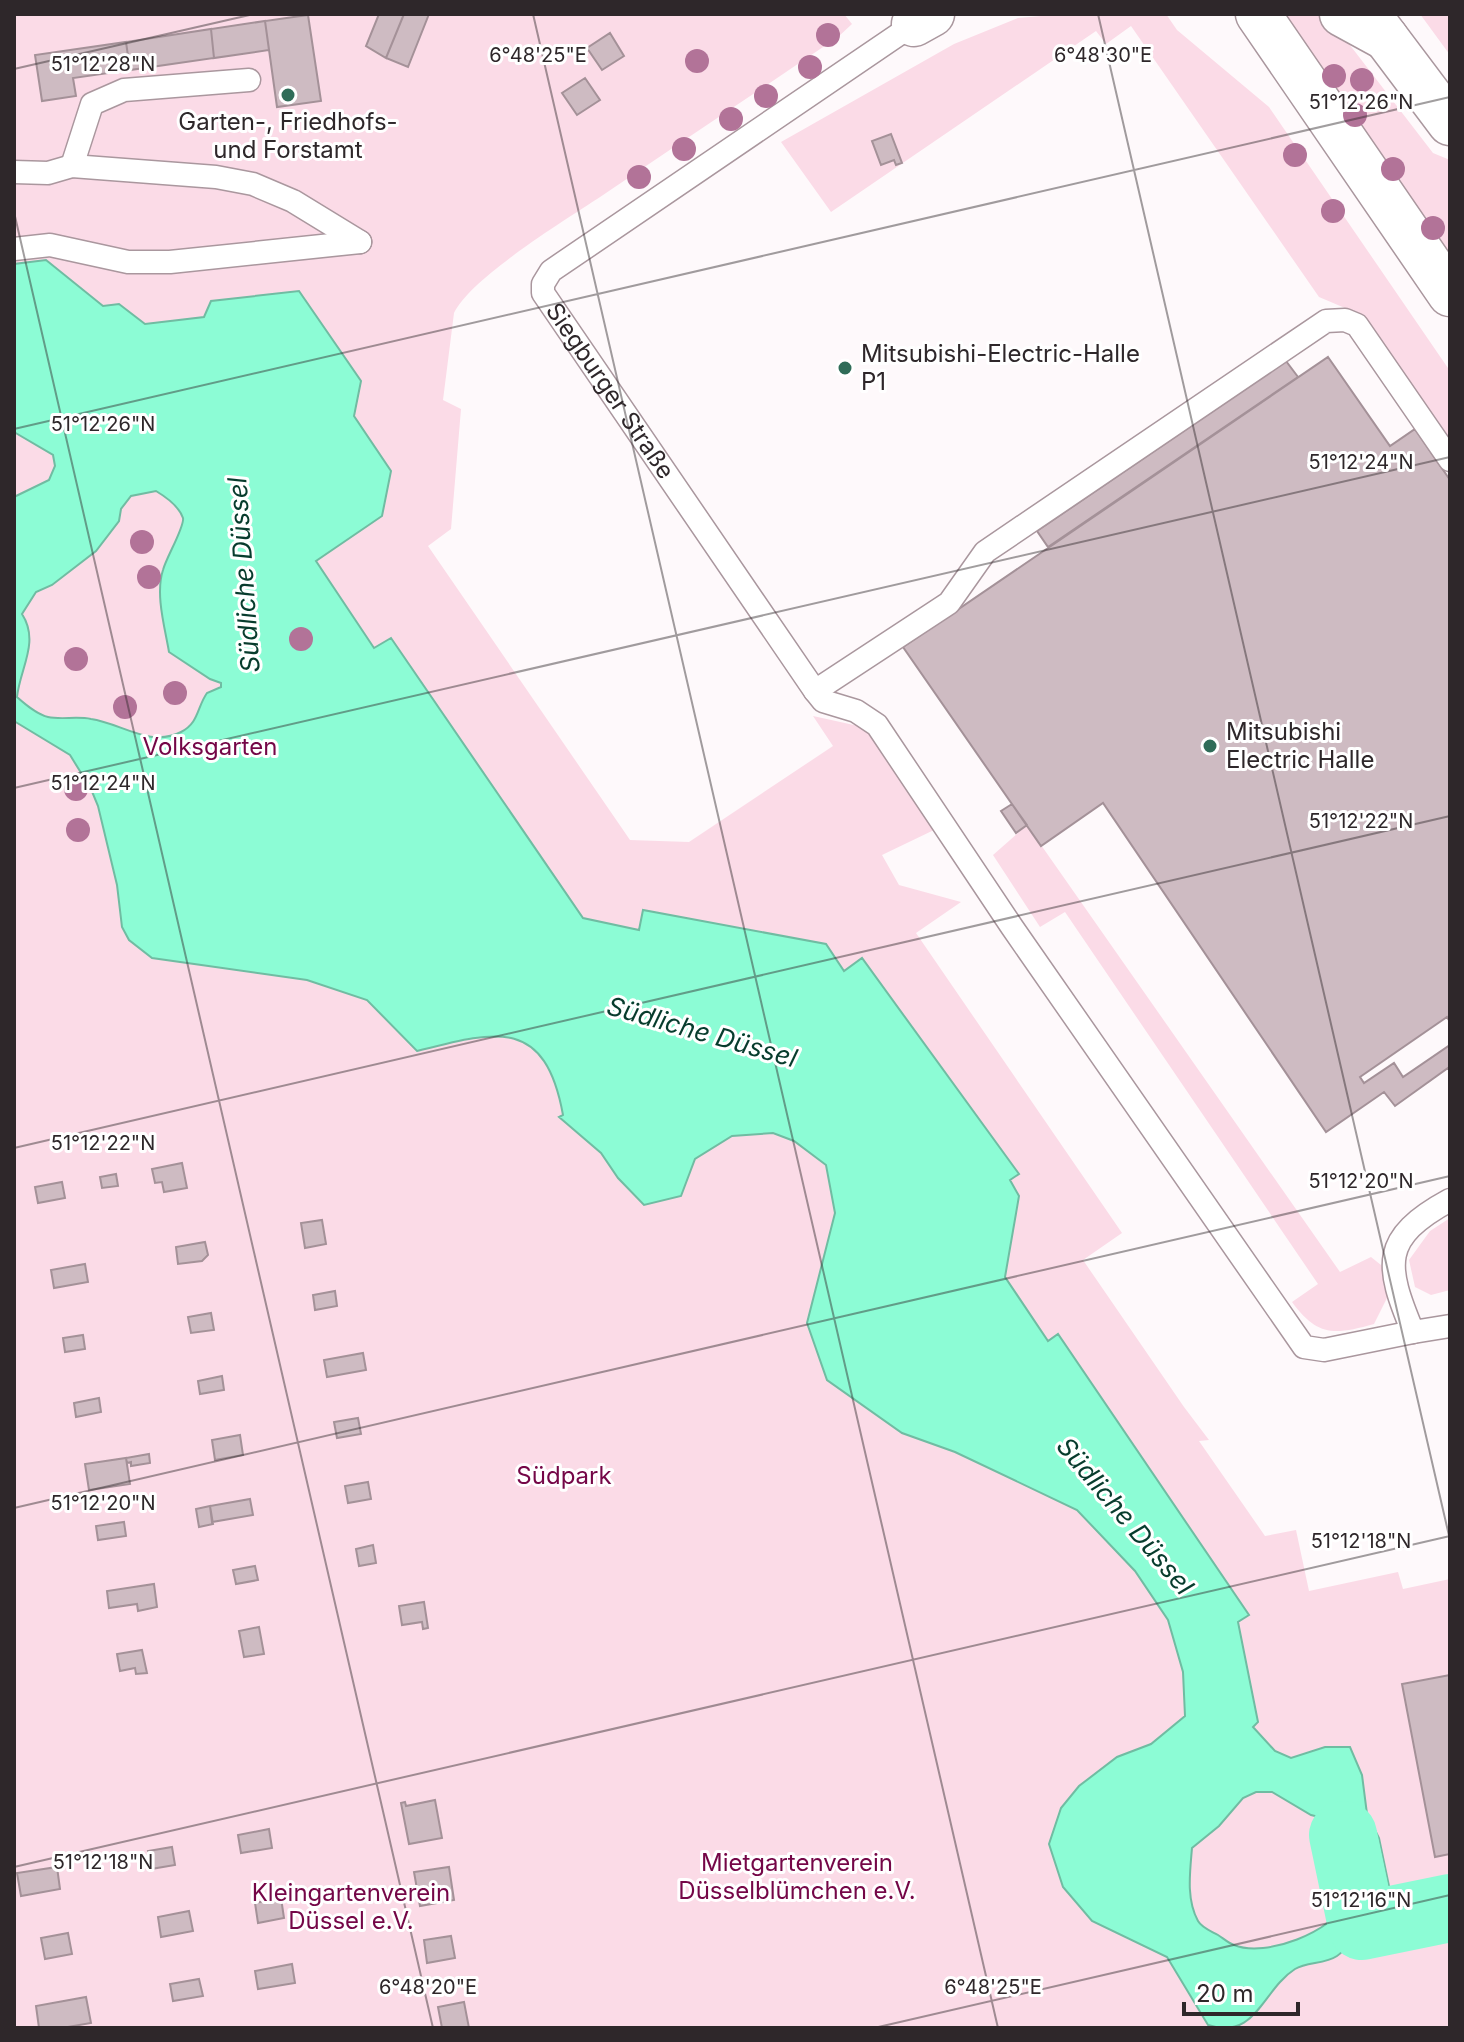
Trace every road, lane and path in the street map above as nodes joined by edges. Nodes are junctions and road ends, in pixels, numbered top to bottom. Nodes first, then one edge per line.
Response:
1 (1258, 14) edge
2 (1342, 14) edge
3 (923, 19) edge
4 (1377, 26) edge
5 (249, 80) dead end
6 (1450, 123) edge
7 (72, 166) junction
8 (14, 172) edge
9 (14, 249) edge
10 (1450, 294) edge
11 (1450, 460) edge
12 (815, 691) junction
13 (1450, 1200) edge
14 (1450, 1326) edge
15 (1413, 1332) junction

1 - 10 main road
2 - 4 main road
3 - 12 lane, Siegburger Straße
4 - 6 main road
5 - 7 lane
7 - 8 lane
7 - 9 lane
11 - 12 lane
12 - 15 lane
13 - 15 lane
14 - 15 lane

